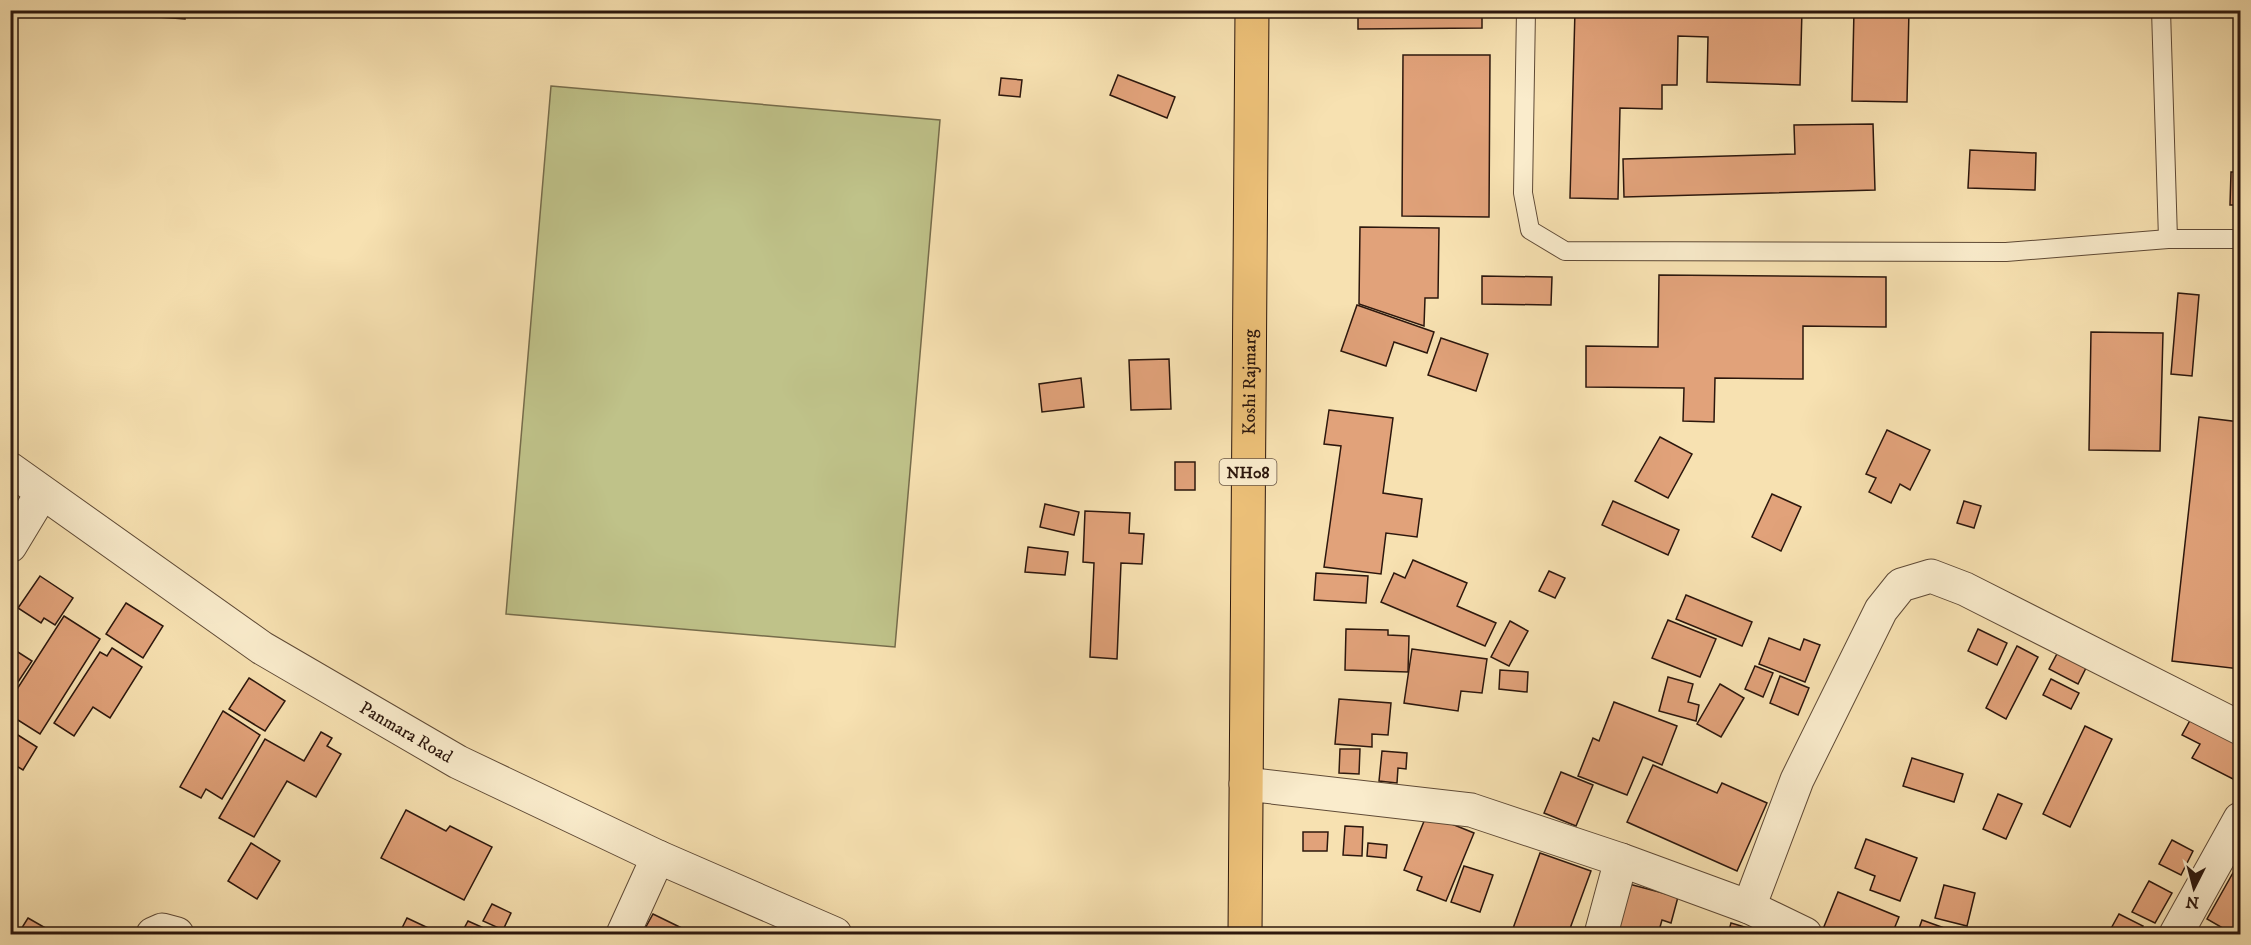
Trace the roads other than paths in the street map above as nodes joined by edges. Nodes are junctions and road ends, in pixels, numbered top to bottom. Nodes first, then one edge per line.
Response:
1 (1252, 10) edge
2 (1526, 10) edge
3 (2161, 10) edge
4 (2168, 239) junction
5 (2241, 239) edge
6 (10, 469) edge
7 (42, 493) junction
8 (10, 546) edge
9 (2241, 728) edge
10 (1246, 784) junction
11 (2241, 819) edge
12 (658, 856) junction
13 (1621, 860) junction
14 (1749, 907) junction
15 (153, 934) edge
16 (177, 934) edge
17 (623, 934) edge
18 (835, 934) edge
19 (1245, 934) edge
20 (1601, 934) edge
21 (1805, 934) edge
22 (2176, 934) edge

1 - 10 main road, Koshi Rajmarg / NH08
2 - 4 lane
3 - 4 lane
4 - 5 lane
6 - 7 street, Panmara Road
7 - 8 street
7 - 12 street, Panmara Road
9 - 14 street
10 - 13 street
10 - 19 main road, Koshi Rajmarg / NH08
11 - 22 street
12 - 17 street
12 - 18 street, Panmara Road
13 - 14 street
13 - 20 street
14 - 21 street
15 - 16 street

